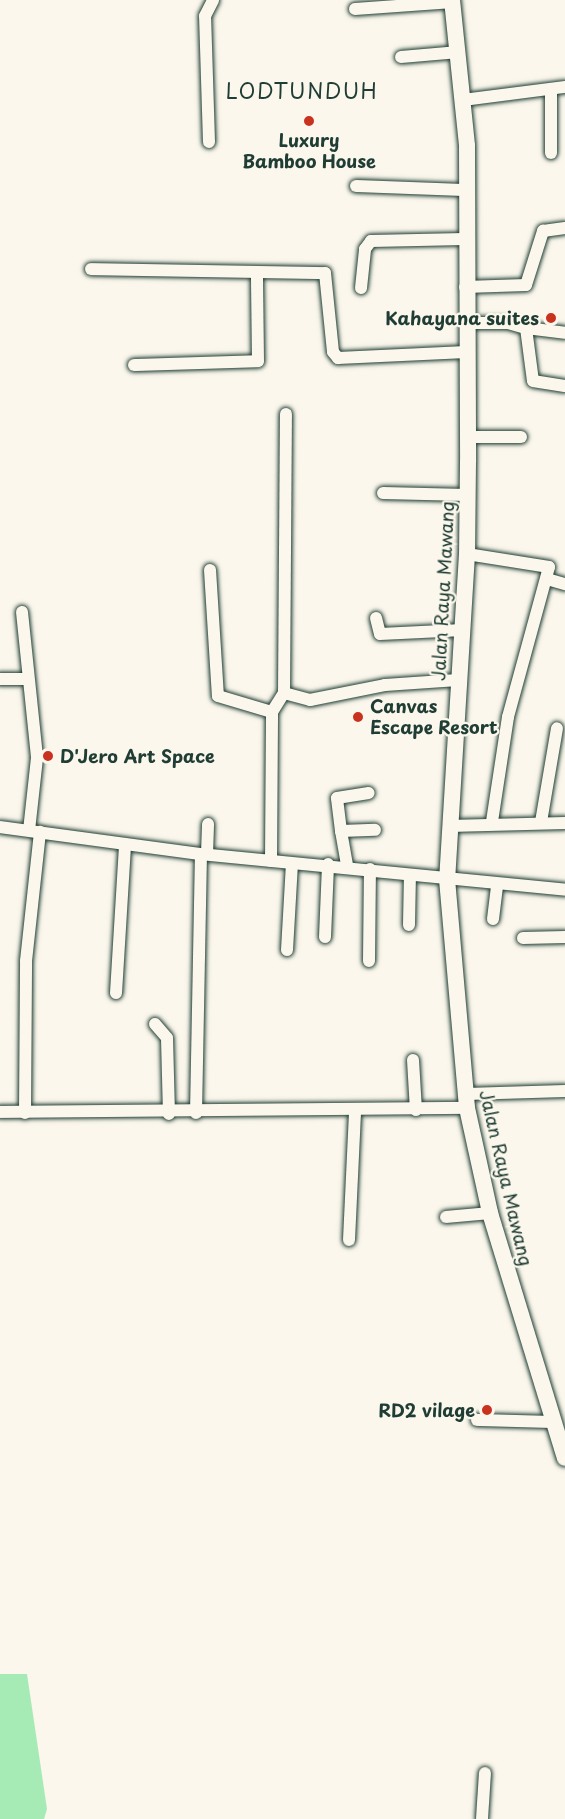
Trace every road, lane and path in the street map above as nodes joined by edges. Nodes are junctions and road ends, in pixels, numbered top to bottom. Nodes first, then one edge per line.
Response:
1 (213, 0) edge
2 (453, 1) edge
3 (355, 9) dead end
4 (459, 52) junction
5 (400, 57) dead end
6 (565, 87) edge
7 (550, 89) junction
8 (463, 100) junction
9 (209, 142) dead end
10 (551, 153) dead end
11 (356, 186) dead end
12 (464, 190) junction
13 (565, 228) edge
14 (464, 239) junction
15 (92, 269) dead end
16 (257, 274) junction
17 (465, 287) junction
18 (361, 288) dead end
19 (466, 323) junction
20 (526, 328) junction
21 (565, 333) edge
22 (466, 352) junction
23 (134, 365) dead end
24 (565, 386) edge
25 (286, 414) dead end
26 (467, 437) junction
27 (521, 437) dead end
28 (383, 493) dead end
29 (467, 495) junction
30 (467, 554) junction
31 (210, 570) dead end
32 (547, 579) junction
33 (565, 584) edge
34 (21, 612) dead end
35 (376, 618) dead end
36 (463, 630) junction
37 (0, 679) edge
38 (27, 679) junction
39 (458, 680) junction
40 (284, 693) junction
41 (272, 712) junction
42 (557, 728) dead end
43 (369, 793) dead end
44 (492, 822) junction
45 (541, 822) junction
46 (565, 823) edge
47 (208, 824) dead end
48 (449, 826) junction
49 (0, 827) edge
50 (375, 830) dead end
51 (35, 831) junction
52 (341, 831) junction
53 (125, 844) junction
54 (204, 854) junction
55 (271, 861) junction
56 (292, 864) junction
57 (328, 864) junction
58 (347, 865) junction
59 (370, 869) junction
60 (410, 874) junction
61 (447, 879) junction
62 (496, 885) junction
63 (565, 890) edge
64 (493, 918) dead end
65 (410, 925) dead end
66 (325, 937) dead end
67 (565, 937) edge
68 (523, 938) dead end
69 (287, 950) dead end
70 (369, 961) dead end
71 (116, 993) dead end
72 (155, 1024) dead end
73 (413, 1059) dead end
74 (565, 1091) edge
75 (467, 1101) junction
76 (416, 1110) junction
77 (355, 1111) junction
78 (0, 1112) edge
79 (25, 1113) junction
80 (196, 1113) junction
81 (169, 1114) junction
82 (490, 1213) junction
83 (446, 1218) dead end
84 (349, 1239) dead end
85 (477, 1420) dead end
86 (555, 1422) junction
87 (565, 1458) edge
88 (485, 1773) dead end
89 (482, 1819) edge

1 - 9 street
2 - 3 street
2 - 4 main road, Jalan Raya Mawang
4 - 5 street
4 - 8 main road, Jalan Raya Mawang
6 - 7 street
7 - 8 street
7 - 10 street
8 - 12 main road, Jalan Raya Mawang
11 - 12 street
12 - 14 main road, Jalan Raya Mawang
13 - 17 street
14 - 17 main road, Jalan Raya Mawang
14 - 18 street
15 - 16 street
16 - 22 street
16 - 23 street
17 - 19 main road, Jalan Raya Mawang
19 - 20 street
19 - 22 main road, Jalan Raya Mawang
20 - 21 street
20 - 24 street
22 - 26 main road, Jalan Raya Mawang
25 - 40 street
26 - 27 street
26 - 29 main road, Jalan Raya Mawang
28 - 29 street
29 - 30 main road, Jalan Raya Mawang
30 - 32 street
30 - 36 main road, Jalan Raya Mawang
31 - 41 street
32 - 33 street
32 - 44 street
34 - 38 street
35 - 36 street
36 - 39 main road, Jalan Raya Mawang
37 - 38 street
38 - 51 street
39 - 40 street
39 - 48 main road, Jalan Raya Mawang
40 - 41 street
41 - 55 street
42 - 45 street
43 - 52 street
44 - 45 street
44 - 48 street
45 - 46 street
47 - 54 street
48 - 61 main road, Jalan Raya Mawang
49 - 51 street
50 - 52 street
51 - 53 street
51 - 79 street
52 - 58 street
53 - 54 street
53 - 71 street
54 - 55 street
54 - 80 street
55 - 56 street
56 - 57 street
56 - 69 street
57 - 58 street
57 - 66 street
58 - 59 street
59 - 60 street
59 - 70 street
60 - 61 street
60 - 65 street
61 - 62 street
61 - 75 main road, Jalan Raya Mawang
62 - 63 street
62 - 64 street
67 - 68 street
72 - 81 street
73 - 76 street
74 - 75 street
75 - 76 street
75 - 82 main road, Jalan Raya Mawang
76 - 77 street
77 - 80 street
77 - 84 street
78 - 79 street
79 - 81 street
80 - 81 street
82 - 83 street
82 - 86 main road, Jalan Raya Mawang
85 - 86 street
86 - 87 main road, Jalan Raya Mawang
88 - 89 street

